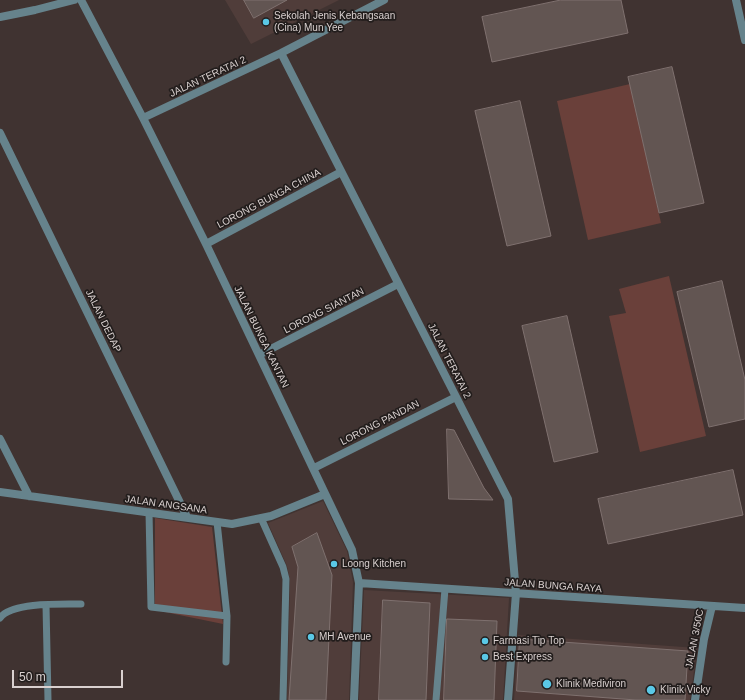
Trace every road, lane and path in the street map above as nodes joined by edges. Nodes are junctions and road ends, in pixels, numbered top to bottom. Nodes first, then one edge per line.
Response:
1 (74, 0) edge
2 (81, 0) edge
3 (384, 0) edge
4 (736, 0) edge
5 (0, 17) edge
6 (745, 40) edge
7 (281, 53) junction
8 (143, 118) junction
9 (0, 133) edge
10 (341, 172) junction
11 (206, 244) junction
12 (398, 284) junction
13 (259, 356) junction
14 (456, 397) junction
15 (0, 439) edge
16 (314, 468) junction
17 (0, 492) edge
18 (325, 494) junction
19 (28, 496) junction
20 (150, 512) junction
21 (187, 518) junction
22 (261, 518) junction
23 (217, 522) junction
24 (359, 583) junction
25 (445, 589) junction
26 (516, 593) junction
27 (81, 604) dead end
28 (46, 605) junction
29 (712, 606) junction
30 (745, 608) edge
31 (227, 616) junction
32 (0, 618) edge
33 (226, 662) dead end
34 (48, 700) edge
35 (283, 700) edge
36 (354, 700) edge
37 (436, 700) edge
38 (508, 700) edge
39 (695, 700) edge

1 - 5 street
2 - 8 street, JALAN BUNGA KANTAN
3 - 7 street, JALAN TERATAI 2
4 - 6 street
7 - 8 street, JALAN TERATAI 2
7 - 10 street, JALAN TERATAI 2
8 - 11 street, JALAN BUNGA KANTAN
9 - 21 street, JALAN DEDAP
10 - 11 street, LORONG BUNGA CHINA
10 - 12 street, JALAN TERATAI 2
11 - 13 street, JALAN BUNGA KANTAN
12 - 13 street, LORONG SIANTAN
12 - 14 street, JALAN TERATAI 2
13 - 16 street, JALAN BUNGA KANTAN
14 - 16 street, LORONG PANDAN
14 - 26 street, JALAN TERATAI 2
15 - 19 street
16 - 18 street, JALAN BUNGA KANTAN
17 - 19 street, JALAN ANGSANA
18 - 22 street, JALAN ANGSANA
18 - 24 street, JALAN BUNGA KANTAN
19 - 20 street, JALAN ANGSANA
20 - 21 street, JALAN ANGSANA
20 - 31 lane
21 - 23 street, JALAN ANGSANA
22 - 23 street, JALAN ANGSANA
22 - 35 lane
23 - 31 lane
24 - 25 street, JALAN BUNGA RAYA
24 - 36 street, JALAN BUNGA KANTAN
25 - 26 street, JALAN BUNGA RAYA
25 - 37 lane
26 - 29 street, JALAN BUNGA RAYA
26 - 38 street, JALAN TERATAI 2
27 - 28 lane
28 - 32 lane
28 - 34 lane
29 - 30 street, JALAN BUNGA RAYA
29 - 39 street, JALAN 3/50C
31 - 33 lane

